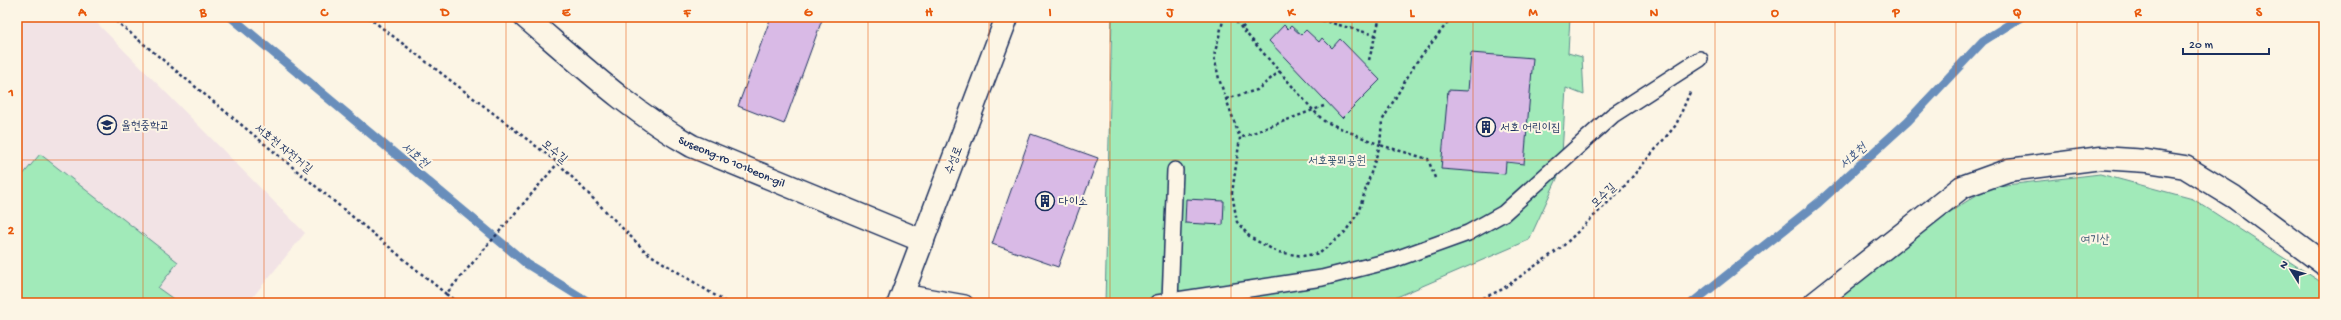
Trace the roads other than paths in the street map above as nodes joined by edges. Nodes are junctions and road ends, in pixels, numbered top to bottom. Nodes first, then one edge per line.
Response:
1 (525, 17) edge
2 (1007, 17) edge
3 (1700, 59) road end
4 (1175, 170) dead end
5 (923, 241) junction
6 (2324, 264) edge
7 (901, 297) edge
8 (1164, 302) edge
9 (965, 303) edge
10 (1816, 303) edge

1 - 5 street, Suseong-ro 101beon-gil
2 - 5 street, 수성로
3 - 8 lane
4 - 8 lane
5 - 7 street, 수성로
6 - 10 street
7 - 9 lane

